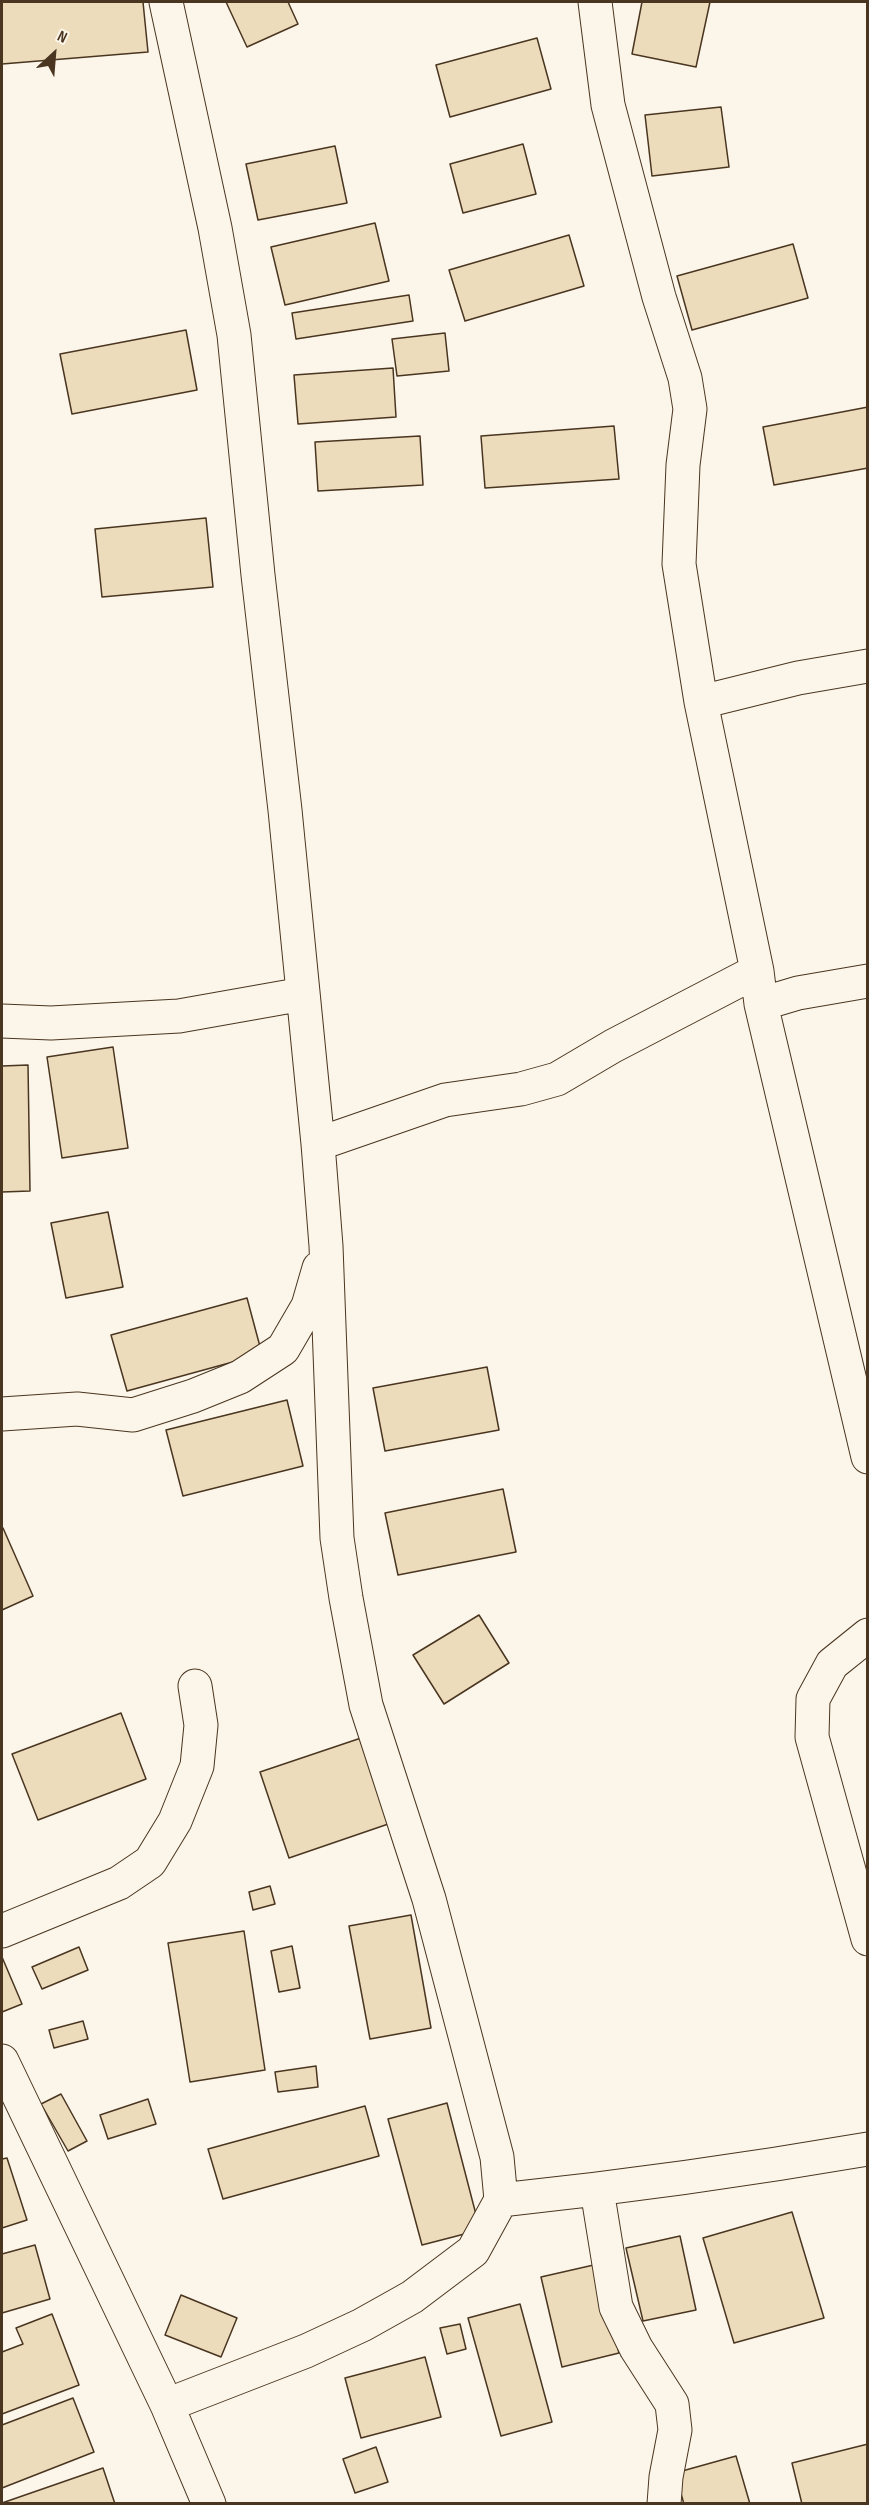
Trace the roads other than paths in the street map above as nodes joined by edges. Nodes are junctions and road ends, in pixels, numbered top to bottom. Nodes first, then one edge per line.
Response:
1 (166, 2) edge
2 (595, 2) edge
3 (867, 666) edge
4 (701, 702) junction
5 (757, 971) junction
6 (867, 981) edge
7 (303, 994) junction
8 (761, 1004) junction
9 (2, 1022) edge
10 (318, 1144) junction
11 (326, 1246) junction
12 (2, 1414) edge
13 (867, 1457) edge
14 (867, 1635) edge
15 (195, 1686) dead end
16 (2, 1931) edge
17 (867, 1939) edge
18 (2, 2061) edge
19 (867, 2149) edge
20 (597, 2190) junction
21 (501, 2200) junction
22 (167, 2405) junction
23 (209, 2504) edge
24 (664, 2504) edge

1 - 7 street
2 - 4 street
3 - 4 street
4 - 5 street
5 - 8 street
5 - 10 street
6 - 8 street
7 - 9 street
7 - 10 street
8 - 13 street
10 - 11 street
11 - 12 street
11 - 21 street
14 - 17 street
15 - 16 street
18 - 22 street
19 - 20 street
20 - 21 street
20 - 24 street
21 - 22 street
22 - 23 street

